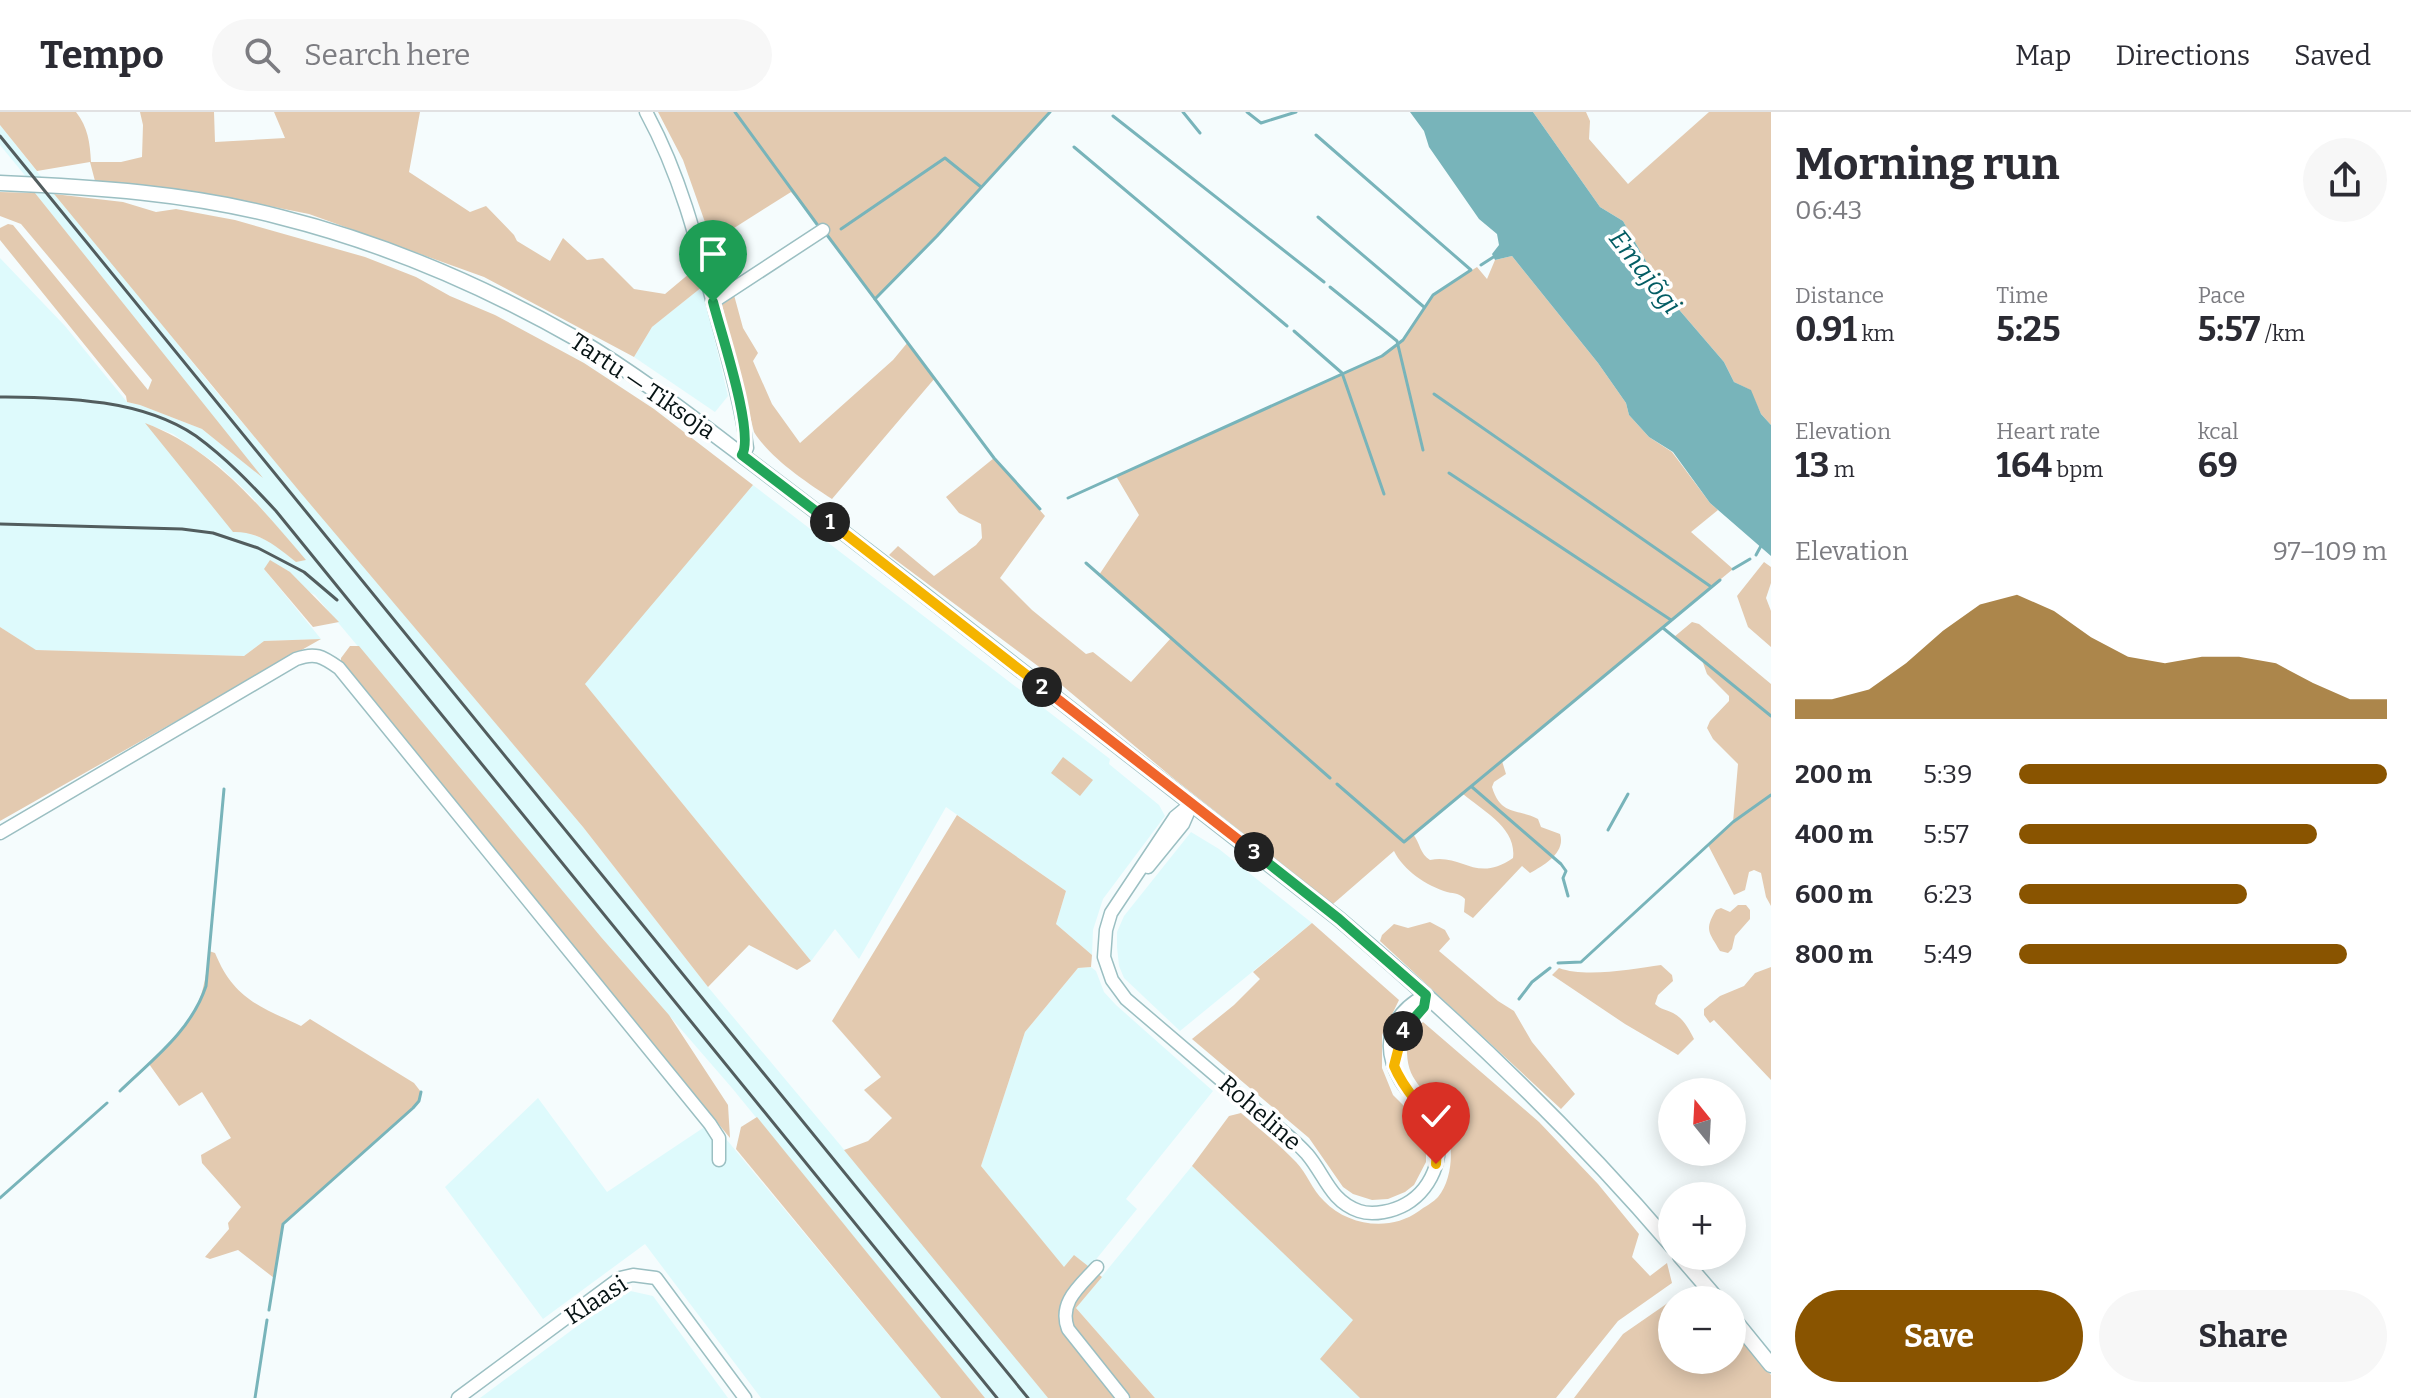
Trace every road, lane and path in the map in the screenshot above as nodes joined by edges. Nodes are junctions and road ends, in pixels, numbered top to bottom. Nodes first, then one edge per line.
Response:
1 (646, 112) edge
2 (0, 183) edge
3 (823, 230) dead end
4 (713, 302) junction
5 (742, 455) junction
6 (1192, 803) junction
7 (0, 833) edge
8 (1426, 995) junction
9 (1417, 1013) junction
10 (1454, 1021) junction
11 (1394, 1066) junction
12 (719, 1160) dead end
13 (1658, 1230) edge
14 (1097, 1267) dead end
15 (1692, 1270) edge
16 (1706, 1286) edge
17 (1746, 1334) edge
18 (1771, 1365) edge
19 (458, 1398) edge
20 (745, 1398) edge
21 (1123, 1398) edge

1 - 4 street
2 - 5 main road, Tartu — Tiksoja
3 - 4 street
4 - 5 street
5 - 6 main road, Tartu — Tiksoja
6 - 8 main road, Tartu — Tiksoja
6 - 11 street, Roheline
7 - 12 street
8 - 9 street
8 - 10 main road, Tartu — Tiksoja
8 - 11 street
9 - 10 street
9 - 11 street
10 - 13 main road, Tartu — Tiksoja
14 - 21 street
15 - 16 main road
17 - 18 main road
19 - 20 street, Klaasi

